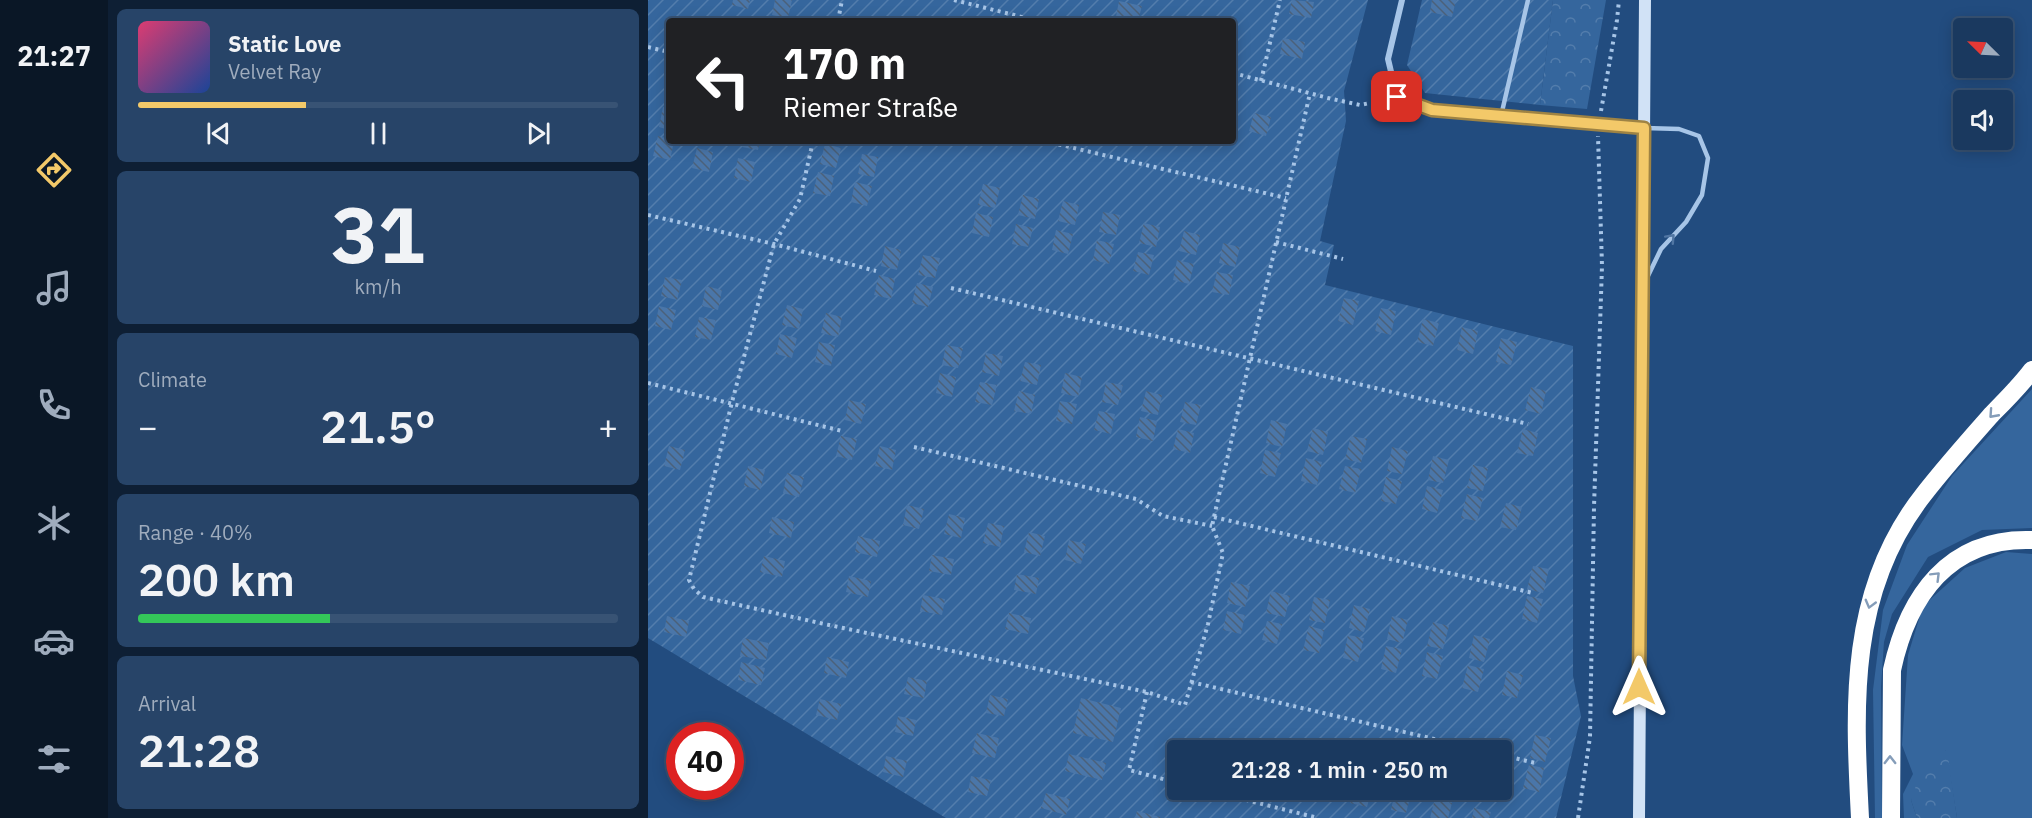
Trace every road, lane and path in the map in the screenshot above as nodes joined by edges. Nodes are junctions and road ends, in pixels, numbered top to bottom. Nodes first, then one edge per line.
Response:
1 (842, 0) edge
2 (954, 0) edge
3 (1280, 0) edge
4 (1402, 0) edge
5 (1528, 0) edge
6 (1619, 0) edge
7 (1645, 0) edge
8 (839, 18) edge
9 (1026, 18) edge
10 (648, 47) edge
11 (666, 51) edge
12 (1236, 74) edge
13 (1261, 81) junction
14 (1310, 93) junction
15 (1397, 97) junction
16 (1501, 116) junction
17 (1598, 124) junction
18 (1644, 128) junction
19 (812, 144) edge
20 (1057, 144) edge
21 (1286, 198) junction
22 (648, 215) edge
23 (1276, 242) junction
24 (774, 244) junction
25 (1343, 259) dead end
26 (876, 271) dead end
27 (951, 288) dead end
28 (1643, 289) junction
29 (1250, 358) junction
30 (2032, 370) edge
31 (648, 383) edge
32 (732, 402) junction
33 (1528, 424) dead end
34 (842, 431) dead end
35 (914, 447) dead end
36 (1214, 517) junction
37 (1212, 526) junction
38 (2032, 540) edge
39 (1533, 593) dead end
40 (1191, 682) junction
41 (1147, 692) junction
42 (1438, 740) edge
43 (1512, 757) edge
44 (1535, 763) dead end
45 (1167, 780) edge
46 (1246, 800) edge
47 (1318, 818) edge
48 (1578, 818) edge
49 (1639, 818) edge
50 (1860, 818) edge
51 (1891, 818) edge

1 - 8 path
2 - 9 path
3 - 13 path
4 - 15 street
5 - 16 lane
6 - 17 path
7 - 18 street
10 - 11 path
12 - 13 path
13 - 14 path
14 - 15 path
14 - 21 path
15 - 16 street
16 - 17 street
17 - 18 street
17 - 48 path
18 - 28 street
28 -> 18 lane
19 - 24 path
20 - 21 path
21 - 23 path
22 - 24 path
23 - 25 path
23 - 29 path
24 - 26 path
24 - 32 path
27 - 29 path
28 - 49 street
29 - 33 path
29 - 36 path
30 -> 50 highway
31 - 32 path
32 - 34 path
32 - 41 path
35 - 37 path
36 - 37 path
36 - 39 path
37 - 40 path
51 -> 38 highway
40 - 41 path
40 - 42 path
41 - 45 path
43 - 44 path
46 - 47 path

